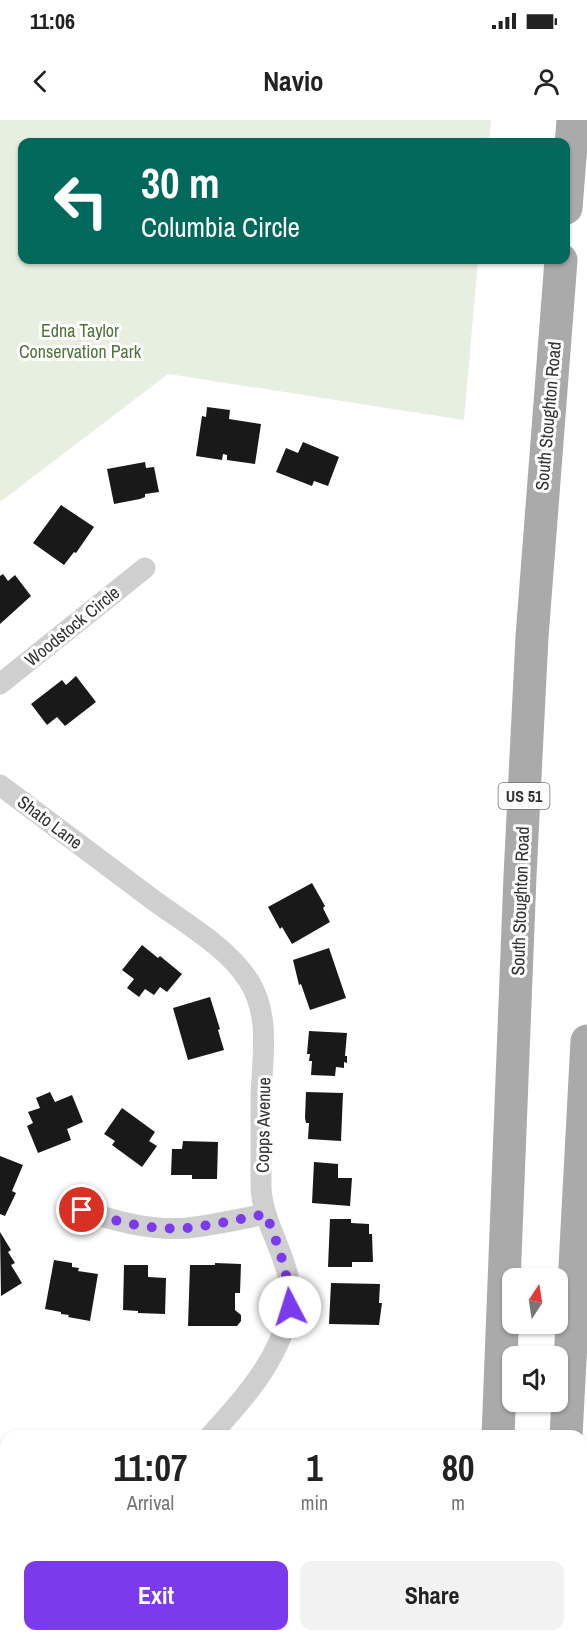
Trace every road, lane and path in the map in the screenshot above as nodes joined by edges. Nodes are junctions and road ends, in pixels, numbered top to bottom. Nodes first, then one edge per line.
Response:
1 (573, 120) edge
2 (570, 158) edge
3 (561, 264) edge
4 (145, 568) dead end
5 (0, 684) edge
6 (0, 784) edge
7 (99, 859) joint
8 (587, 1041) edge
9 (82, 1210) dead end
10 (266, 1214) junction
11 (215, 1430) edge
12 (498, 1430) edge
13 (566, 1430) edge

1 - 2 main road
3 - 12 main road, South Stoughton Road / US 51
4 - 5 street, Woodstock Circle
6 - 7 street, Shato Lane
7 - 10 street, Copps Avenue
8 - 13 main road
9 - 10 street
10 - 11 street, Copps Avenue

